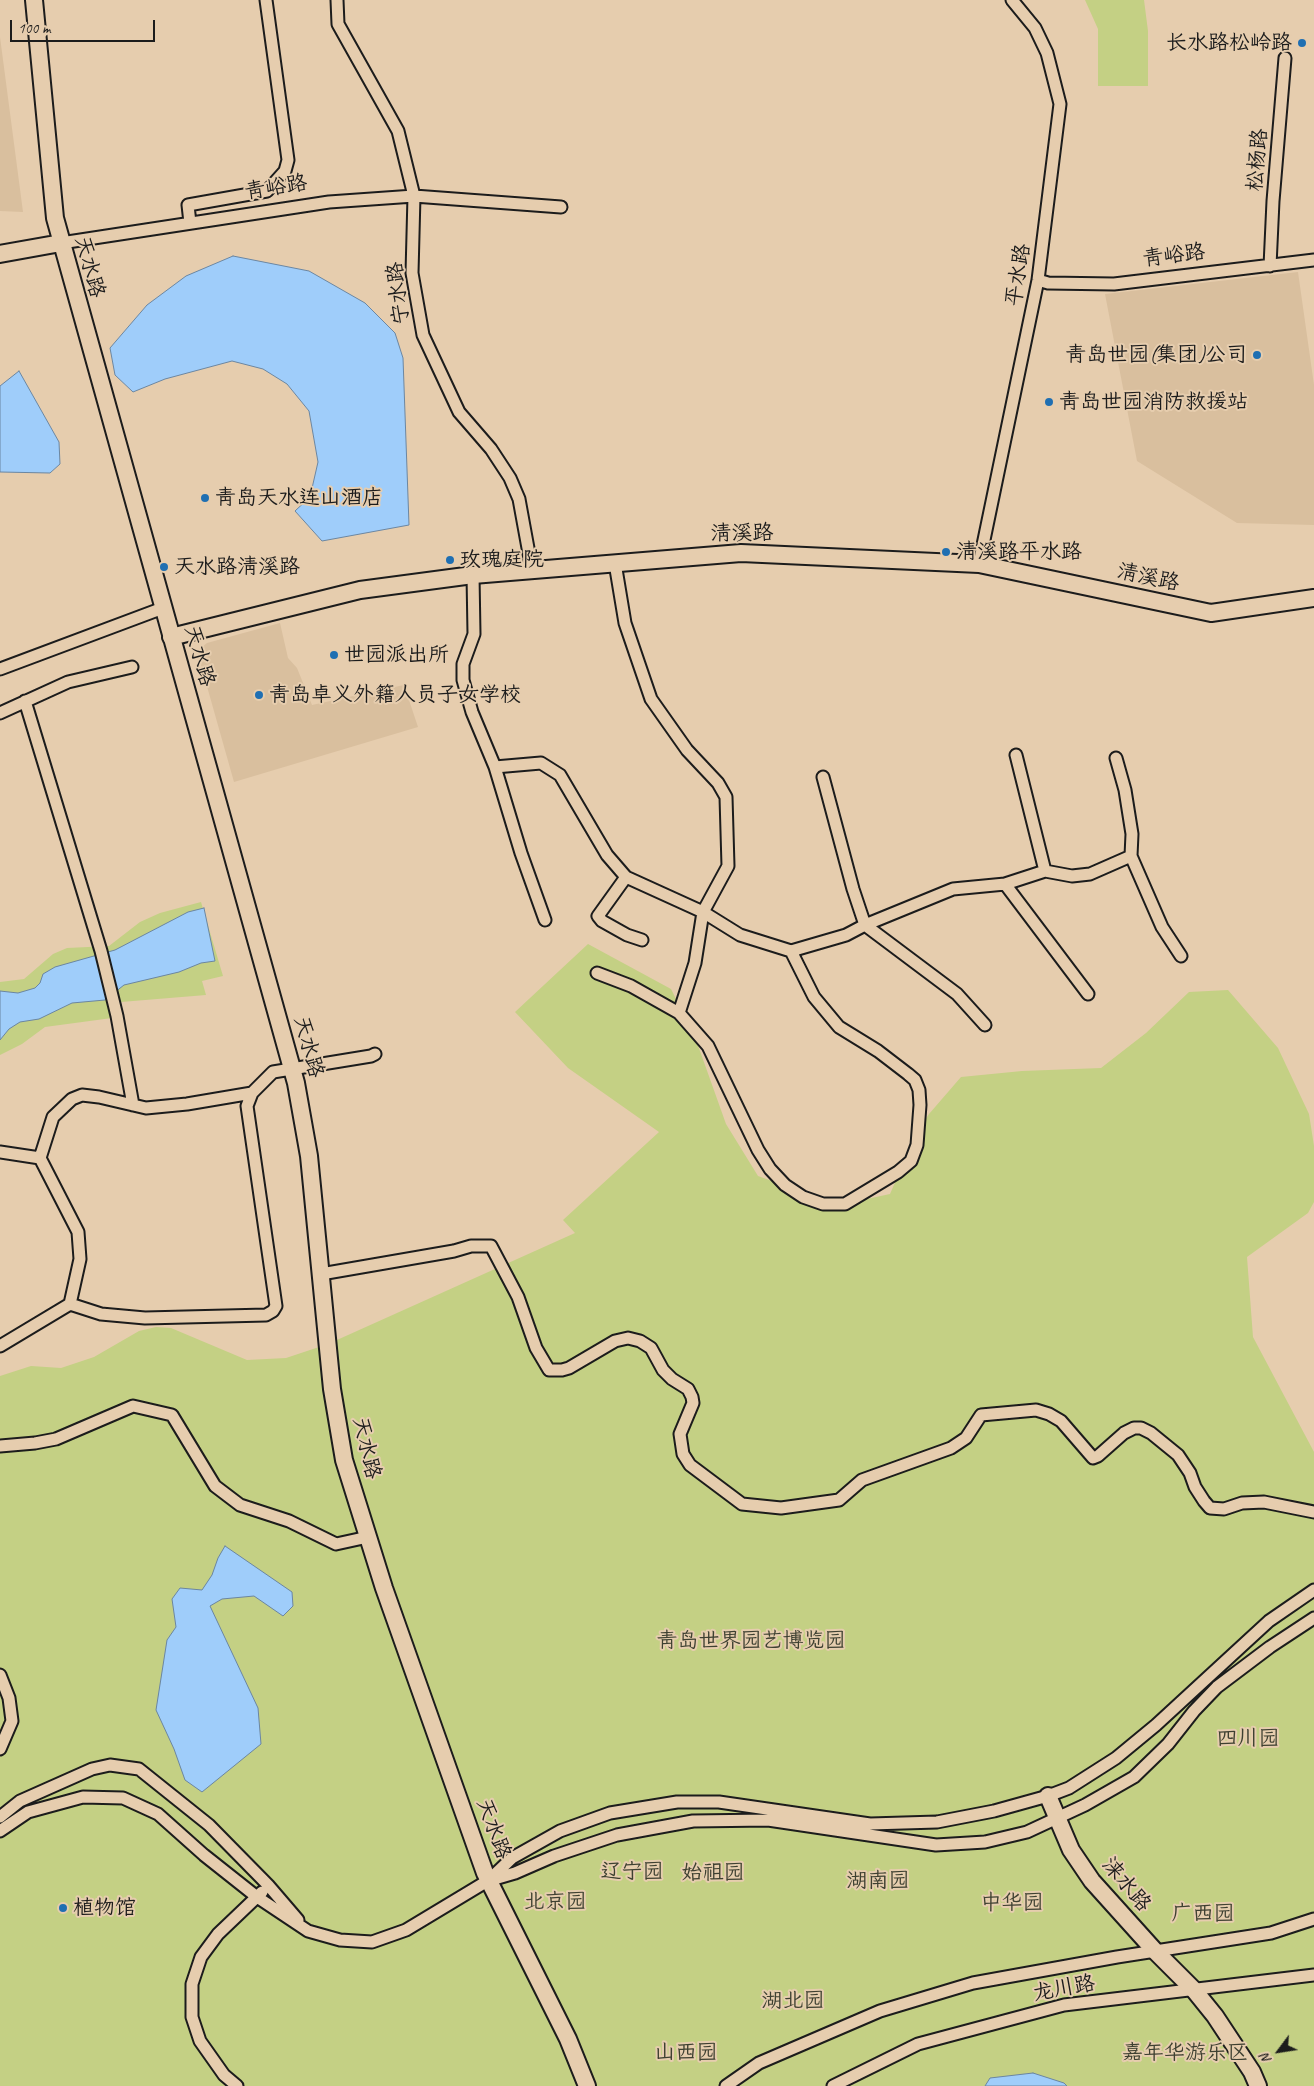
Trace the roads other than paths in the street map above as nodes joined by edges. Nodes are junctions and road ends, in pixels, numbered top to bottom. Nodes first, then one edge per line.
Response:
1 (34, 0) edge
2 (266, 0) edge
3 (337, 0) edge
4 (1012, 0) edge
5 (1285, 58) dead end
6 (414, 196) junction
7 (561, 207) dead end
8 (190, 223) junction
9 (61, 244) junction
10 (0, 254) edge
11 (1314, 260) edge
12 (1270, 266) junction
13 (1038, 280) junction
14 (615, 563) junction
15 (979, 564) junction
16 (532, 570) junction
17 (473, 575) junction
18 (1314, 598) edge
19 (163, 608) junction
20 (171, 636) junction
21 (132, 667) dead end
22 (0, 669) edge
23 (25, 700) junction
24 (0, 713) edge
25 (1016, 755) dead end
26 (1116, 758) dead end
27 (495, 767) junction
28 (823, 777) dead end
29 (1131, 856) junction
30 (1045, 871) junction
31 (626, 877) junction
32 (1005, 884) junction
33 (703, 912) junction
34 (545, 920) dead end
35 (865, 925) junction
36 (642, 940) dead end
37 (791, 951) junction
38 (1181, 956) dead end
39 (597, 973) dead end
40 (1088, 994) dead end
41 (679, 1013) junction
42 (985, 1025) dead end
43 (374, 1054) dead end
44 (292, 1068) junction
45 (252, 1093) junction
46 (133, 1105) junction
47 (0, 1152) edge
48 (40, 1158) junction
49 (321, 1274) junction
50 (70, 1304) junction
51 (0, 1346) edge
52 (0, 1446) edge
53 (1314, 1512) edge
54 (368, 1537) junction
55 (1314, 1590) edge
56 (1314, 1618) edge
57 (0, 1675) edge
58 (0, 1749) edge
59 (1048, 1796) junction
60 (0, 1817) edge
61 (1058, 1819) junction
62 (0, 1831) edge
63 (489, 1880) junction
64 (268, 1885) junction
65 (257, 1897) junction
66 (1314, 1919) edge
67 (308, 1931) junction
68 (1155, 1951) junction
69 (1314, 1975) edge
70 (1194, 1990) junction
71 (237, 2086) edge
72 (587, 2086) edge
73 (726, 2086) edge
74 (833, 2086) edge
75 (1258, 2086) edge

1 - 9 street, 天水路
2 - 8 street
3 - 6 street, 宁水路
4 - 13 street, 平水路
5 - 12 street, 松杨路
6 - 7 street, 青峪路
6 - 8 street, 青峪路
6 - 16 street, 宁水路
8 - 9 street, 青峪路
9 - 10 street, 青峪路
9 - 19 street, 天水路
11 - 12 street, 青峪路
12 - 13 street, 青峪路
13 - 15 street, 平水路
14 - 15 street, 清溪路
14 - 16 street, 清溪路
14 - 33 street
15 - 18 street, 清溪路
16 - 17 street, 清溪路
17 - 20 street, 清溪路
17 - 27 street
19 - 20 street, 天水路
19 - 22 street
20 - 44 street, 天水路
21 - 23 street
23 - 24 street
23 - 46 street
25 - 30 street
26 - 29 street
27 - 31 street
27 - 34 street
28 - 35 street
29 - 30 street
29 - 38 street
30 - 32 street
31 - 33 street
31 - 36 street
32 - 35 street
32 - 40 street
33 - 37 street
33 - 41 street
35 - 37 street
35 - 42 street
37 - 41 street
39 - 41 street
43 - 44 street
44 - 45 street
44 - 49 street, 天水路
45 - 46 street
45 - 50 street
46 - 48 street
47 - 48 street
48 - 50 street
49 - 53 street
49 - 54 street, 天水路
50 - 51 street
52 - 54 street
54 - 63 street, 天水路
55 - 59 street
56 - 61 street
57 - 58 street
59 - 61 street, 涞水路
59 - 63 street
60 - 64 street
61 - 63 street
61 - 68 street, 涞水路
62 - 65 street
63 - 67 street
63 - 72 street, 天水路
64 - 65 street
64 - 67 street
65 - 67 street
65 - 71 street
66 - 68 street
68 - 70 street, 涞水路
68 - 73 street
69 - 70 street, 龙川路
70 - 74 street, 龙川路
70 - 75 street, 涞水路

